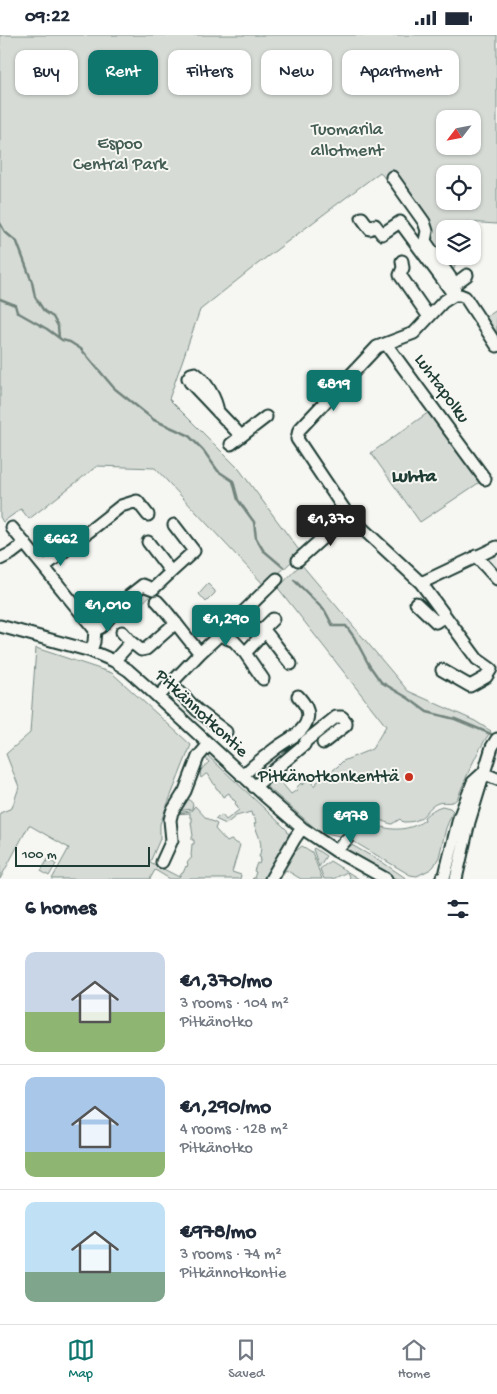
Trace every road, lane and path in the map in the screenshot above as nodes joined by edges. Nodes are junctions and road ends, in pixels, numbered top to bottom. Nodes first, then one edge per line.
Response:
1 (392, 177) dead end
2 (362, 218) dead end
3 (402, 261) dead end
4 (467, 275) dead end
5 (455, 289) junction
6 (428, 317) junction
7 (386, 344) junction
8 (497, 346) edge
9 (218, 412) dead end
10 (266, 417) dead end
11 (241, 436) junction
12 (231, 444) dead end
13 (485, 479) dead end
14 (148, 515) dead end
15 (348, 515) junction
16 (174, 525) dead end
17 (12, 528) dead end
18 (148, 542) dead end
19 (24, 543) junction
20 (497, 547) edge
21 (476, 556) junction
22 (0, 559) edge
23 (298, 560) dead end
24 (44, 567) junction
25 (172, 572) junction
26 (277, 579) dead end
27 (497, 579) edge
28 (421, 583) junction
29 (157, 601) dead end
30 (416, 603) dead end
31 (242, 614) junction
32 (445, 616) junction
33 (273, 619) dead end
34 (176, 623) junction
35 (0, 626) edge
36 (95, 630) junction
37 (261, 630) junction
38 (122, 632) dead end
39 (220, 635) junction
40 (131, 642) junction
41 (91, 651) junction
42 (200, 653) junction
43 (245, 653) junction
44 (114, 661) junction
45 (291, 664) dead end
46 (442, 670) dead end
47 (263, 679) dead end
48 (171, 683) junction
49 (298, 696) dead end
50 (158, 697) junction
51 (226, 732) dead end
52 (497, 739) edge
53 (324, 743) dead end
54 (209, 744) junction
55 (483, 773) junction
56 (242, 776) junction
57 (497, 779) edge
58 (254, 787) junction
59 (302, 828) junction
60 (347, 839) dead end
61 (336, 851) junction
62 (162, 862) dead end
63 (271, 879) edge
64 (386, 879) edge
65 (441, 879) edge
66 (456, 879) edge

1 - 5 street
2 - 5 street
3 - 6 street
4 - 5 street
5 - 6 street
5 - 8 street
6 - 7 street
7 - 13 street, Luhtapolku
7 - 15 street
9 - 11 street
10 - 11 street
11 - 12 street
14 - 24 street
15 - 23 street
15 - 28 street
16 - 25 street
17 - 19 street
18 - 25 street
19 - 22 street
19 - 24 street
20 - 21 street
21 - 27 street
21 - 28 street
24 - 36 street
25 - 36 street
26 - 31 street
28 - 32 street
29 - 34 street
30 - 32 street
31 - 37 street
31 - 39 street
32 - 46 street
33 - 37 street
34 - 40 street
34 - 42 street
35 - 41 street, Pitkännotkontie
36 - 41 street
37 - 43 street
37 - 45 street
38 - 40 street
39 - 42 street
39 - 43 street
40 - 44 street
41 - 44 street, Pitkännotkontie
42 - 48 street
43 - 47 street
44 - 50 street, Pitkännotkontie
48 - 50 street
48 - 51 street
49 - 56 street
50 - 54 street, Pitkännotkontie
52 - 55 street
53 - 58 street
54 - 56 street, Pitkännotkontie
54 - 62 street
55 - 57 street
55 - 65 street
55 - 66 street
56 - 58 street, Pitkännotkontie
58 - 59 street, Pitkännotkontie
59 - 61 street, Pitkännotkontie
59 - 63 street
60 - 61 street
61 - 64 street, Pitkännotkontie

